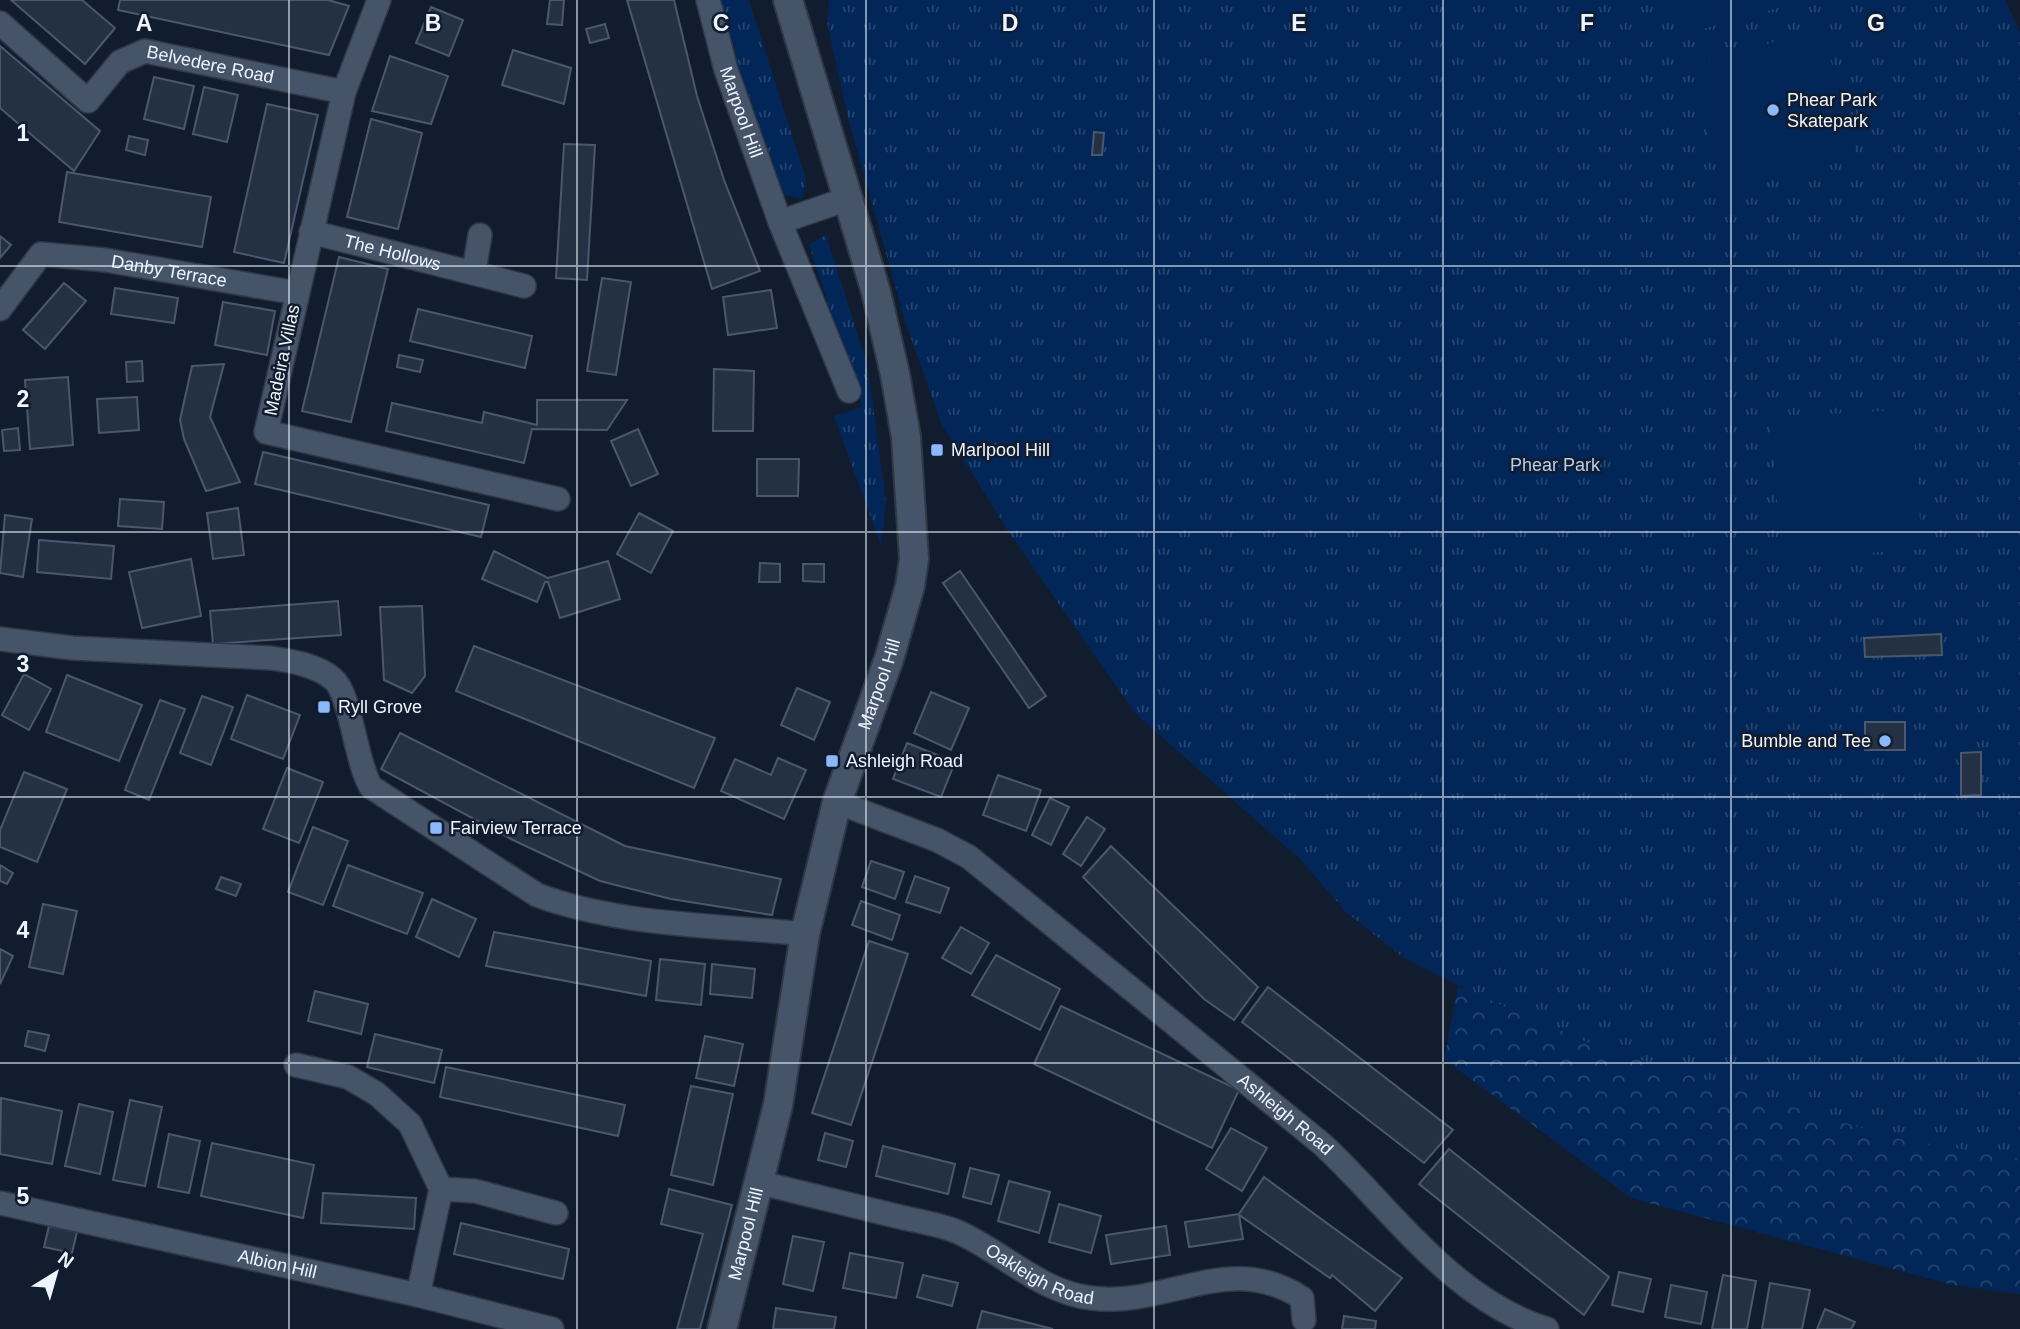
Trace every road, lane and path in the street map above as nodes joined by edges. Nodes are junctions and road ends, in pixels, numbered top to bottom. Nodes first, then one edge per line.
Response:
1 (379, 0) edge
2 (708, 0) edge
3 (788, 0) edge
4 (0, 23) edge
5 (344, 92) junction
6 (847, 199) junction
7 (780, 222) junction
8 (311, 232) junction
9 (480, 235) dead end
10 (474, 271) junction
11 (524, 286) dead end
12 (297, 293) junction
13 (0, 309) edge
14 (849, 391) dead end
15 (558, 499) dead end
16 (0, 639) edge
17 (837, 802) junction
18 (805, 934) junction
19 (296, 1065) dead end
20 (761, 1183) junction
21 (441, 1189) junction
22 (0, 1203) edge
23 (556, 1213) dead end
24 (418, 1295) junction
25 (1304, 1320) dead end
26 (552, 1329) edge
27 (722, 1329) edge
28 (1547, 1329) edge

1 - 5 street, Madeira Villas
2 - 7 street, Marpool Hill
3 - 6 street, Marpool Hill
4 - 5 street, Belvedere Road
5 - 8 street, Madeira Villas
6 - 7 street
6 - 17 street, Marpool Hill
7 - 14 street, Marpool Hill
8 - 10 street, The Hollows
8 - 12 street, Madeira Villas
9 - 10 street
10 - 11 street, The Hollows
12 - 13 street, Danby Terrace
12 - 15 street, Madeira Villas
16 - 18 street
17 - 18 street, Marpool Hill
17 - 28 street, Ashleigh Road
18 - 20 street, Marpool Hill
19 - 21 street
20 - 25 street, Oakleigh Road
20 - 27 street, Marpool Hill
21 - 23 street
21 - 24 street
22 - 24 street, Albion Hill
24 - 26 street, Albion Hill

